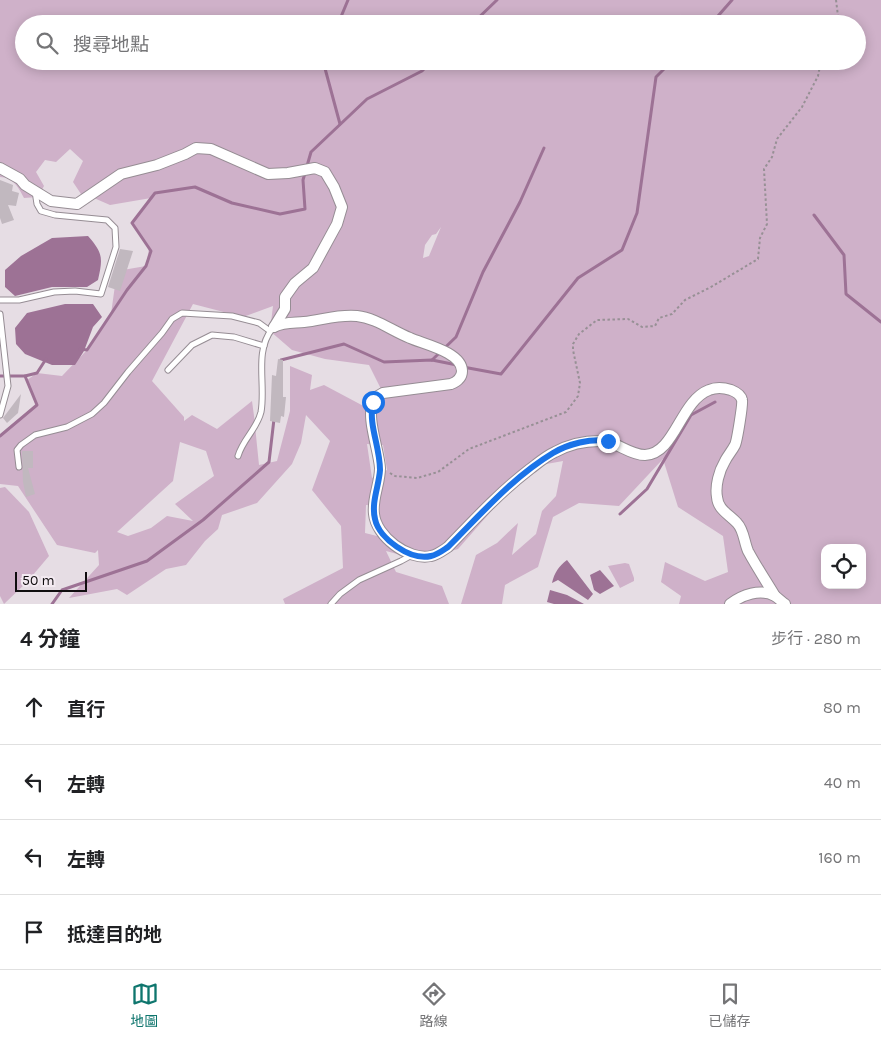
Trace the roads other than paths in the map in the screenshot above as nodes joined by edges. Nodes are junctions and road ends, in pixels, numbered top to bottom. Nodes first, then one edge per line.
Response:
1 (0, 168) edge
2 (35, 191) junction
3 (0, 300) edge
4 (0, 314) edge
5 (272, 329) junction
6 (264, 346) junction
7 (168, 370) dead end
8 (0, 415) edge
9 (238, 456) dead end
10 (19, 467) dead end
11 (412, 554) junction
12 (775, 596) junction
13 (331, 604) edge
14 (730, 604) edge
15 (784, 604) edge

1 - 2 street
2 - 3 lane
2 - 5 street
4 - 8 lane
5 - 6 lane
5 - 10 lane
5 - 11 street
6 - 7 lane
6 - 9 lane
11 - 12 street
11 - 13 lane
12 - 14 street
12 - 15 street

